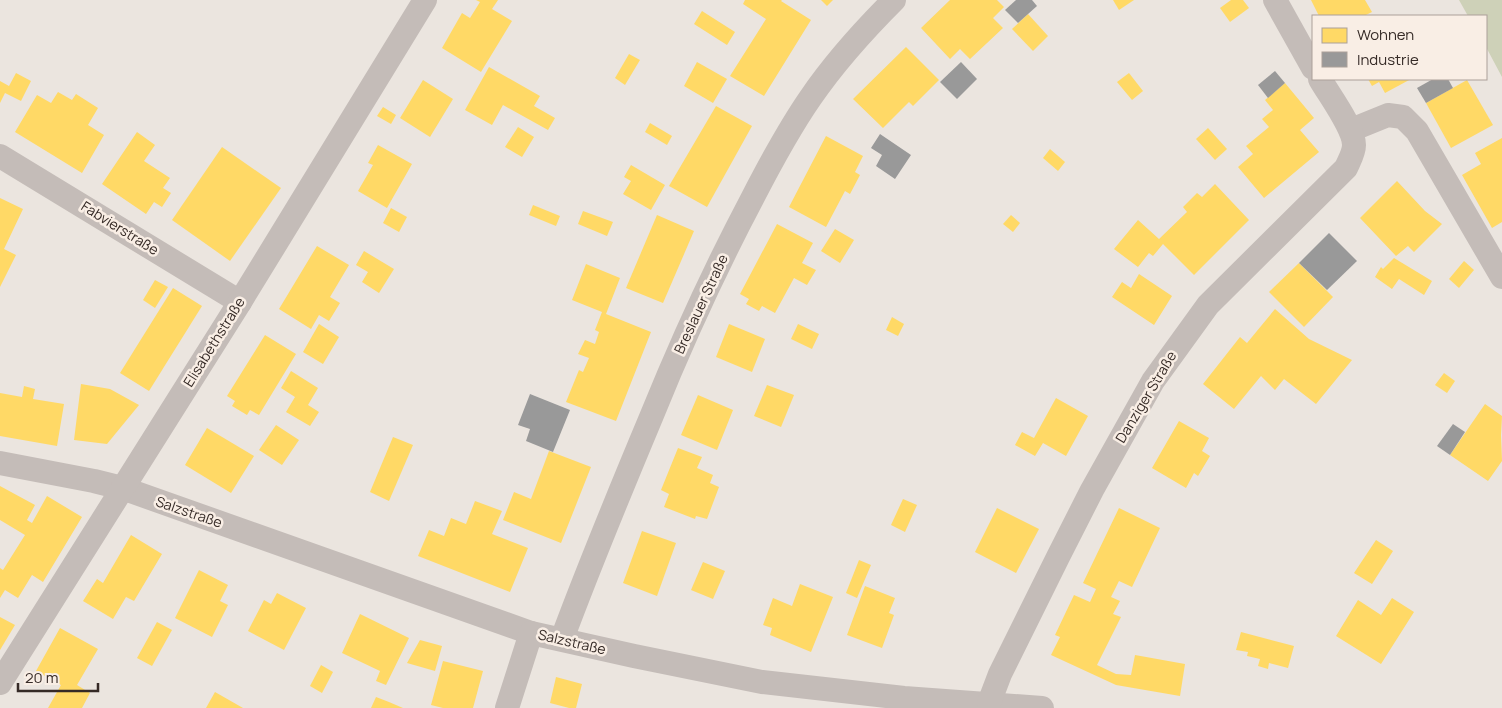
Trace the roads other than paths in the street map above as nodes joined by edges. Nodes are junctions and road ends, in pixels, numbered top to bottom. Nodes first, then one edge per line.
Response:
1 (425, 0) edge
2 (894, 0) edge
3 (1275, 0) edge
4 (1312, 66) edge
5 (1321, 80) edge
6 (1351, 130) junction
7 (0, 156) edge
8 (1502, 277) edge
9 (240, 302) junction
10 (0, 463) edge
11 (122, 488) junction
12 (531, 632) junction
13 (562, 640) junction
14 (0, 683) edge
15 (822, 699) edge
16 (989, 703) junction
17 (507, 708) edge
18 (1042, 708) edge

1 - 9 street, Elisabethstraße
2 - 13 street, Breslauer Straße
3 - 4 street
5 - 6 street
6 - 8 street
6 - 16 street, Danziger Straße
7 - 9 street, Fabvierstraße
9 - 11 street, Elisabethstraße
10 - 11 street, Salzstraße
11 - 12 street, Salzstraße
11 - 14 street, Elisabethstraße
12 - 13 street, Salzstraße
12 - 17 street
13 - 15 street, Salzstraße
15 - 16 street, Salzstraße
16 - 18 street, Salzstraße

